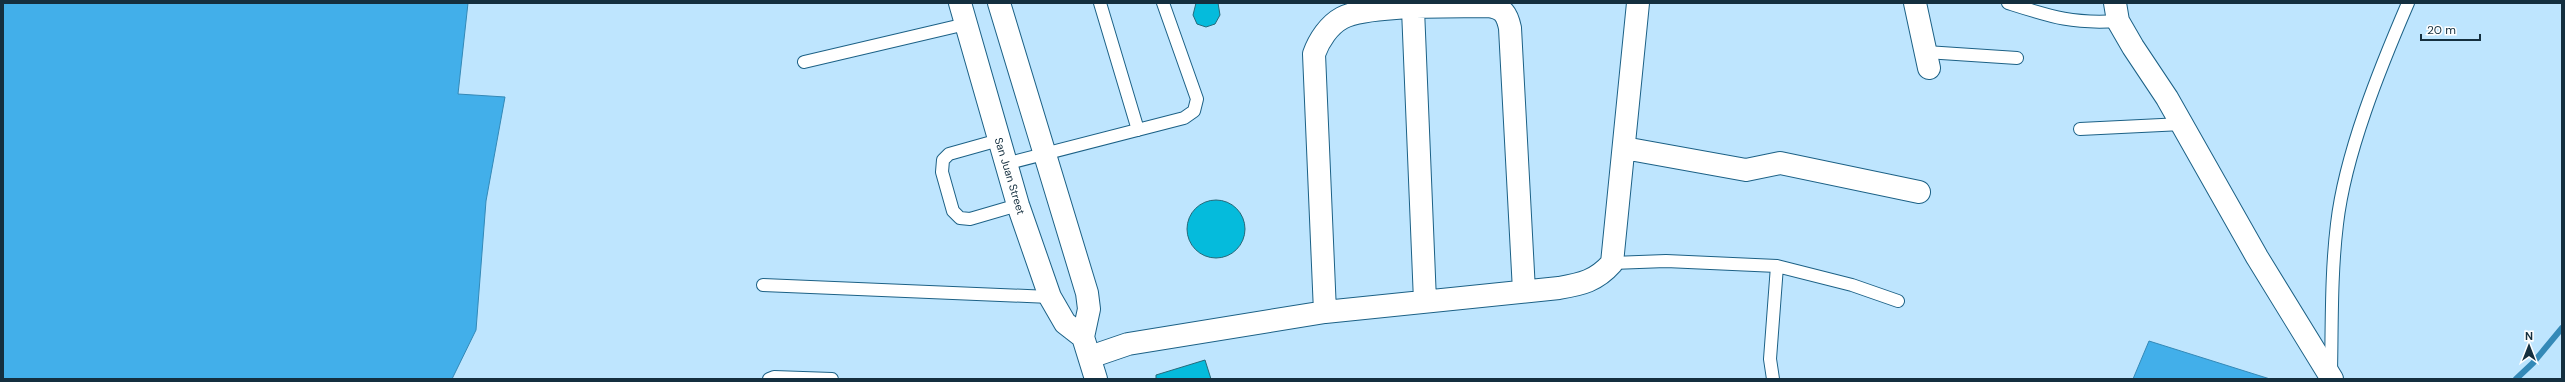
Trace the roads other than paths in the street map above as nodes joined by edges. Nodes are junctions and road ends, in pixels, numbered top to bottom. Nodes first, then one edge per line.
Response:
1 (960, 3) edge
2 (999, 3) edge
3 (1100, 3) edge
4 (1163, 3) edge
5 (1638, 3) edge
6 (1915, 3) edge
7 (2008, 3) edge
8 (2408, 3) edge
9 (1413, 9) junction
10 (2117, 12) edge
11 (966, 24) junction
12 (2017, 58) dead end
13 (1928, 60) joint
14 (804, 62) dead end
15 (2182, 124) junction
16 (2080, 128) dead end
17 (1138, 130) junction
18 (999, 140) junction
19 (1624, 148) junction
20 (1046, 153) junction
21 (1005, 164) junction
22 (1919, 192) dead end
23 (1018, 205) junction
24 (1612, 263) junction
25 (1776, 266) junction
26 (763, 285) dead end
27 (1524, 291) junction
28 (1050, 298) junction
29 (1425, 301) junction
30 (1898, 301) dead end
31 (1325, 312) junction
32 (1086, 347) junction
33 (2332, 376) edge
34 (769, 379) edge
35 (832, 379) edge
36 (1096, 379) edge
37 (1773, 379) edge

1 - 11 street, San Juan Street
2 - 20 street
3 - 17 lane
4 - 17 lane
5 - 19 street
6 - 13 street
7 - 10 lane
8 - 33 lane
9 - 27 street
9 - 29 street
9 - 31 street
10 - 15 street
11 - 14 lane
11 - 18 street, San Juan Street
12 - 13 lane
15 - 16 lane
15 - 33 street
17 - 20 lane
18 - 21 street, San Juan Street
18 - 23 lane
19 - 22 street
19 - 24 street
20 - 21 lane
20 - 32 street
21 - 23 street, San Juan Street
23 - 28 street, San Juan Street
24 - 25 lane
24 - 27 street
25 - 30 lane
25 - 37 lane
26 - 28 lane
27 - 29 street
28 - 32 street, San Juan Street
29 - 31 street
31 - 32 street
32 - 36 street
34 - 35 lane

